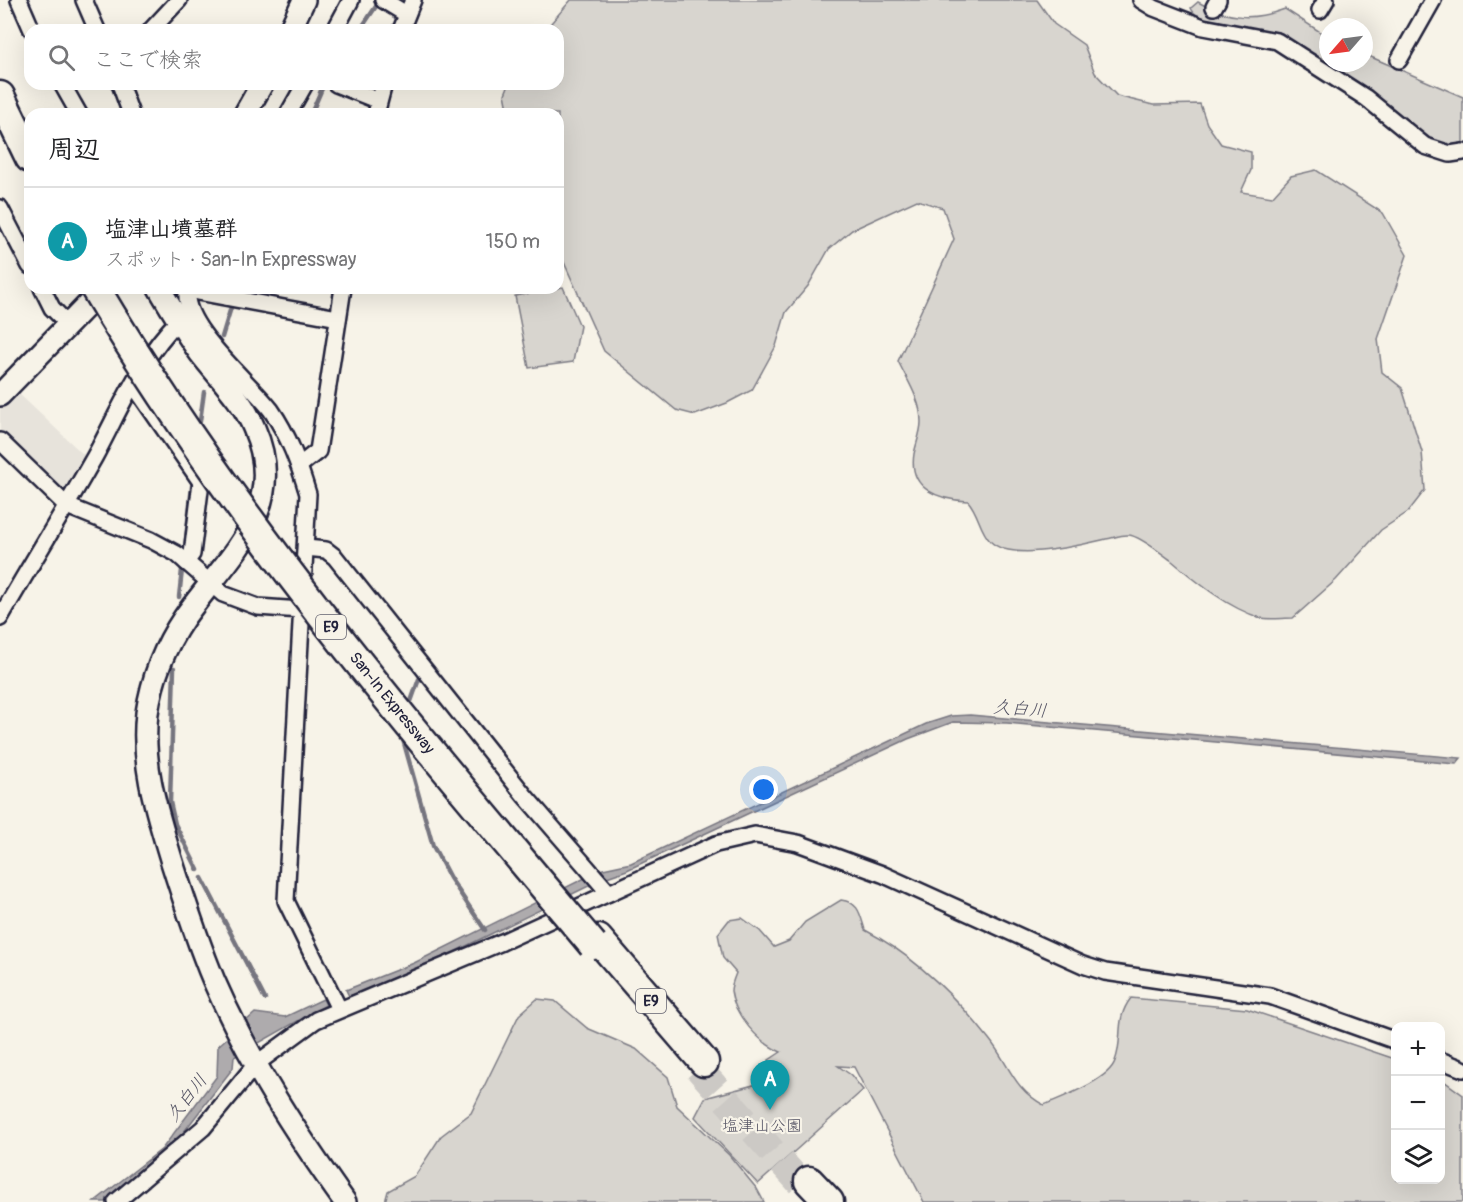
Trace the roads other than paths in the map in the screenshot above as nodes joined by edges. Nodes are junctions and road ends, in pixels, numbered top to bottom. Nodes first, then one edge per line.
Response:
1 (37, 0) edge
2 (84, 0) edge
3 (179, 0) edge
4 (304, 0) edge
5 (351, 0) edge
6 (382, 0) edge
7 (1141, 0) edge
8 (1433, 0) edge
9 (21, 4) edge
10 (409, 7) edge
11 (29, 24) edge
12 (94, 24) edge
13 (157, 24) edge
14 (293, 24) edge
15 (338, 24) edge
16 (403, 24) edge
17 (1399, 60) dead end
18 (65, 90) edge
19 (122, 90) edge
20 (259, 90) edge
21 (302, 90) edge
22 (347, 90) edge
23 (382, 90) edge
24 (0, 96) edge
25 (377, 107) edge
26 (76, 108) edge
27 (129, 108) edge
28 (249, 108) edge
29 (291, 108) edge
30 (0, 112) edge
31 (24, 146) edge
32 (1463, 152) edge
33 (24, 159) edge
34 (1, 212) edge
35 (24, 255) edge
36 (45, 294) edge
37 (98, 294) edge
38 (99, 294) edge
39 (108, 294) edge
40 (163, 294) edge
41 (186, 294) edge
42 (213, 294) edge
43 (342, 294) edge
44 (338, 318) junction
45 (179, 320) junction
46 (69, 324) junction
47 (133, 384) junction
48 (0, 395) edge
49 (0, 441) edge
50 (300, 465) junction
51 (67, 506) junction
52 (306, 548) junction
53 (186, 562) junction
54 (210, 584) junction
55 (301, 610) junction
56 (0, 618) edge
57 (609, 893) junction
58 (596, 942) junction
59 (339, 1009) junction
60 (1391, 1040) edge
61 (253, 1059) junction
62 (1445, 1062) edge
63 (701, 1065) tunnel mouth
64 (1463, 1070) edge
65 (810, 1190) tunnel mouth
66 (116, 1202) edge
67 (345, 1202) edge
68 (829, 1202) edge

1 - 9 street
2 - 12 street
3 - 13 street
4 - 14 street
5 - 15 street
6 - 10 street
7 - 32 street
8 - 17 street
9 - 11 street
10 - 16 street
18 - 26 street
19 - 27 street
20 - 28 street
21 - 29 street
22 - 25 street
23 - 25 street
24 - 31 highway
30 - 33 highway
34 - 35 street
36 - 46 street
37 - 46 street
38 - 58 highway, San-In Expressway / E9, bridge
39 - 58 highway, San-In Expressway / E9
40 - 45 street
41 - 50 street
42 - 44 street
43 - 44 street
44 - 50 street
45 - 47 street
45 - 54 street
46 - 48 street
47 - 51 street
47 - 53 street
49 - 51 street
50 - 52 street
51 - 53 street
51 - 56 street
52 - 55 street
52 - 57 street
53 - 54 street
54 - 55 street
54 - 61 street
55 - 59 street
57 - 59 street
57 - 60 street
58 - 63 highway, San-In Expressway / E9
59 - 61 street
61 - 66 street
61 - 67 street
62 - 64 street
65 - 68 highway

